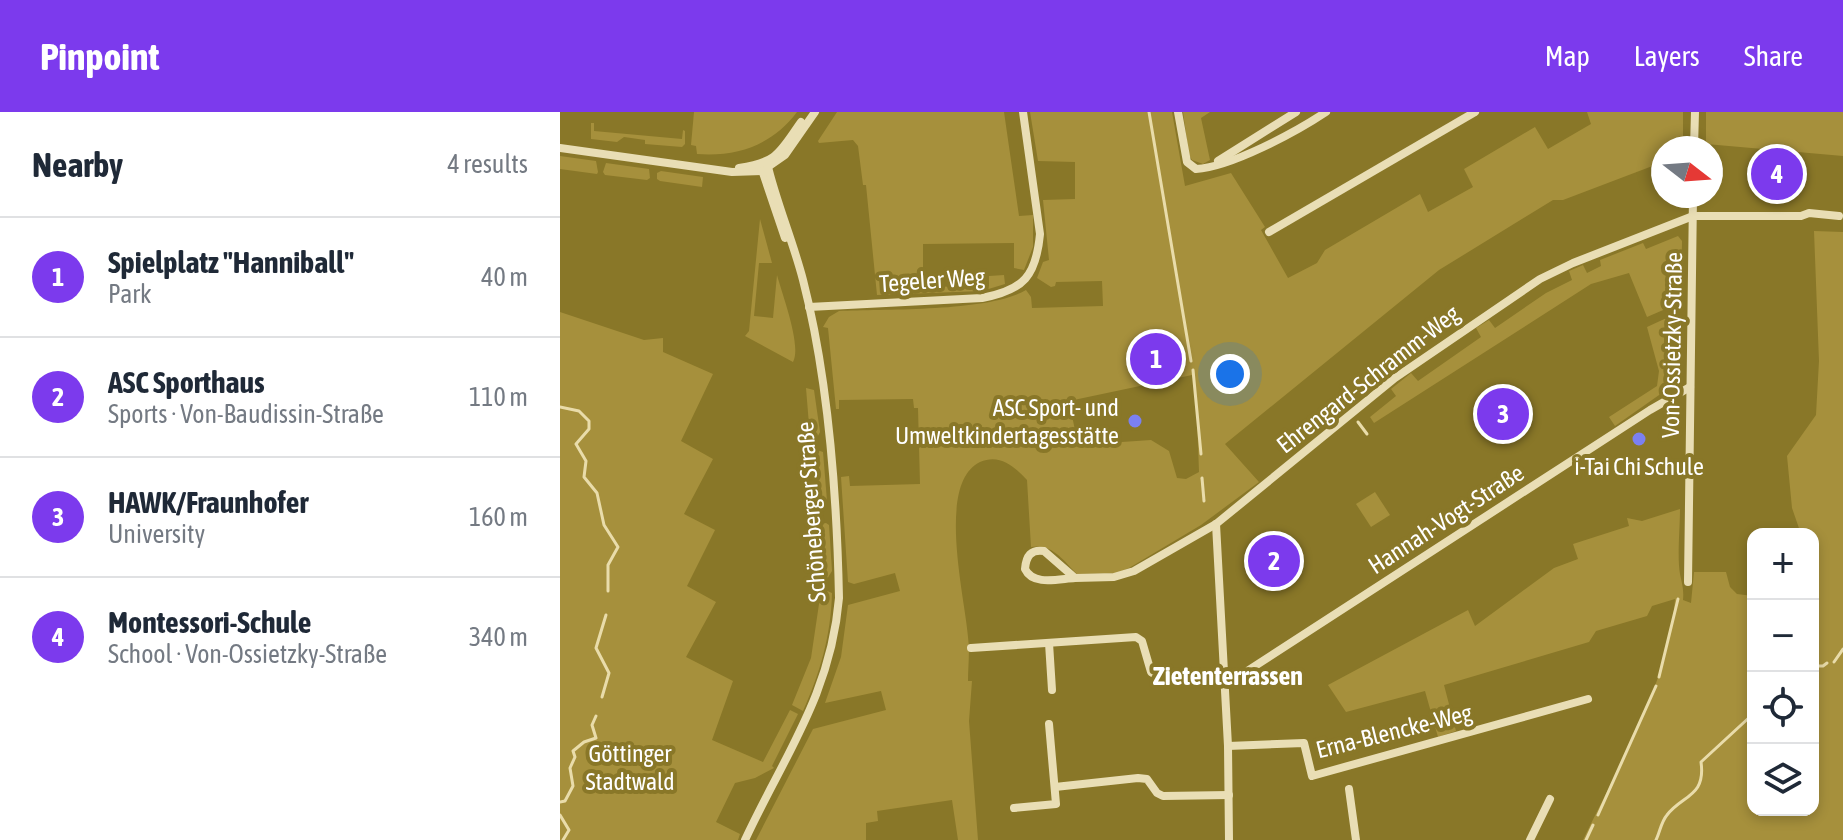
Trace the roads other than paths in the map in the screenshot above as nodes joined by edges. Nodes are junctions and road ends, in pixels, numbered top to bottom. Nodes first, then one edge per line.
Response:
1 (808, 112) edge
2 (815, 112) edge
3 (1023, 112) edge
4 (1178, 112) edge
5 (1296, 112) edge
6 (1326, 112) edge
7 (1475, 112) edge
8 (1695, 112) edge
9 (1694, 136) edge
10 (560, 148) edge
11 (1211, 166) junction
12 (764, 167) junction
13 (1693, 208) edge
14 (1693, 216) junction
15 (1841, 216) edge
16 (1269, 232) dead end
17 (809, 307) junction
18 (1690, 387) junction
19 (1216, 524) junction
20 (1075, 578) junction
21 (1688, 582) dead end
22 (1049, 643) junction
23 (971, 648) dead end
24 (1223, 673) junction
25 (1224, 686) junction
26 (1052, 690) dead end
27 (1588, 699) dead end
28 (1049, 724) dead end
29 (1228, 746) junction
30 (1055, 787) junction
31 (1349, 789) dead end
32 (1229, 795) junction
33 (1550, 799) dead end
34 (1014, 808) dead end
35 (745, 840) edge
36 (1229, 840) edge
37 (1356, 840) edge
38 (1530, 840) edge

1 - 12 street
2 - 12 street
3 - 17 street, Tegeler Weg
4 - 11 street
5 - 11 street
6 - 11 street
7 - 16 street
8 - 9 street
10 - 12 street
12 - 17 street, Schöneberger Straße
13 - 14 street, Von-Ossietzky-Straße
14 - 15 street
14 - 18 street, Von-Ossietzky-Straße
14 - 19 street, Ehrengard-Schramm-Weg
17 - 35 street, Schöneberger Straße
18 - 21 street, Von-Ossietzky-Straße
18 - 25 street, Hannah-Vogt-Straße
19 - 20 street, Ehrengard-Schramm-Weg
19 - 24 street
20 - 20 street, Ehrengard-Schramm-Weg
22 - 23 street
22 - 24 street
22 - 26 street
24 - 25 street
25 - 29 street
27 - 29 street, Erna-Blencke-Weg
28 - 30 street
29 - 32 street
30 - 32 street
30 - 34 street
31 - 37 street
32 - 36 street
33 - 38 street

